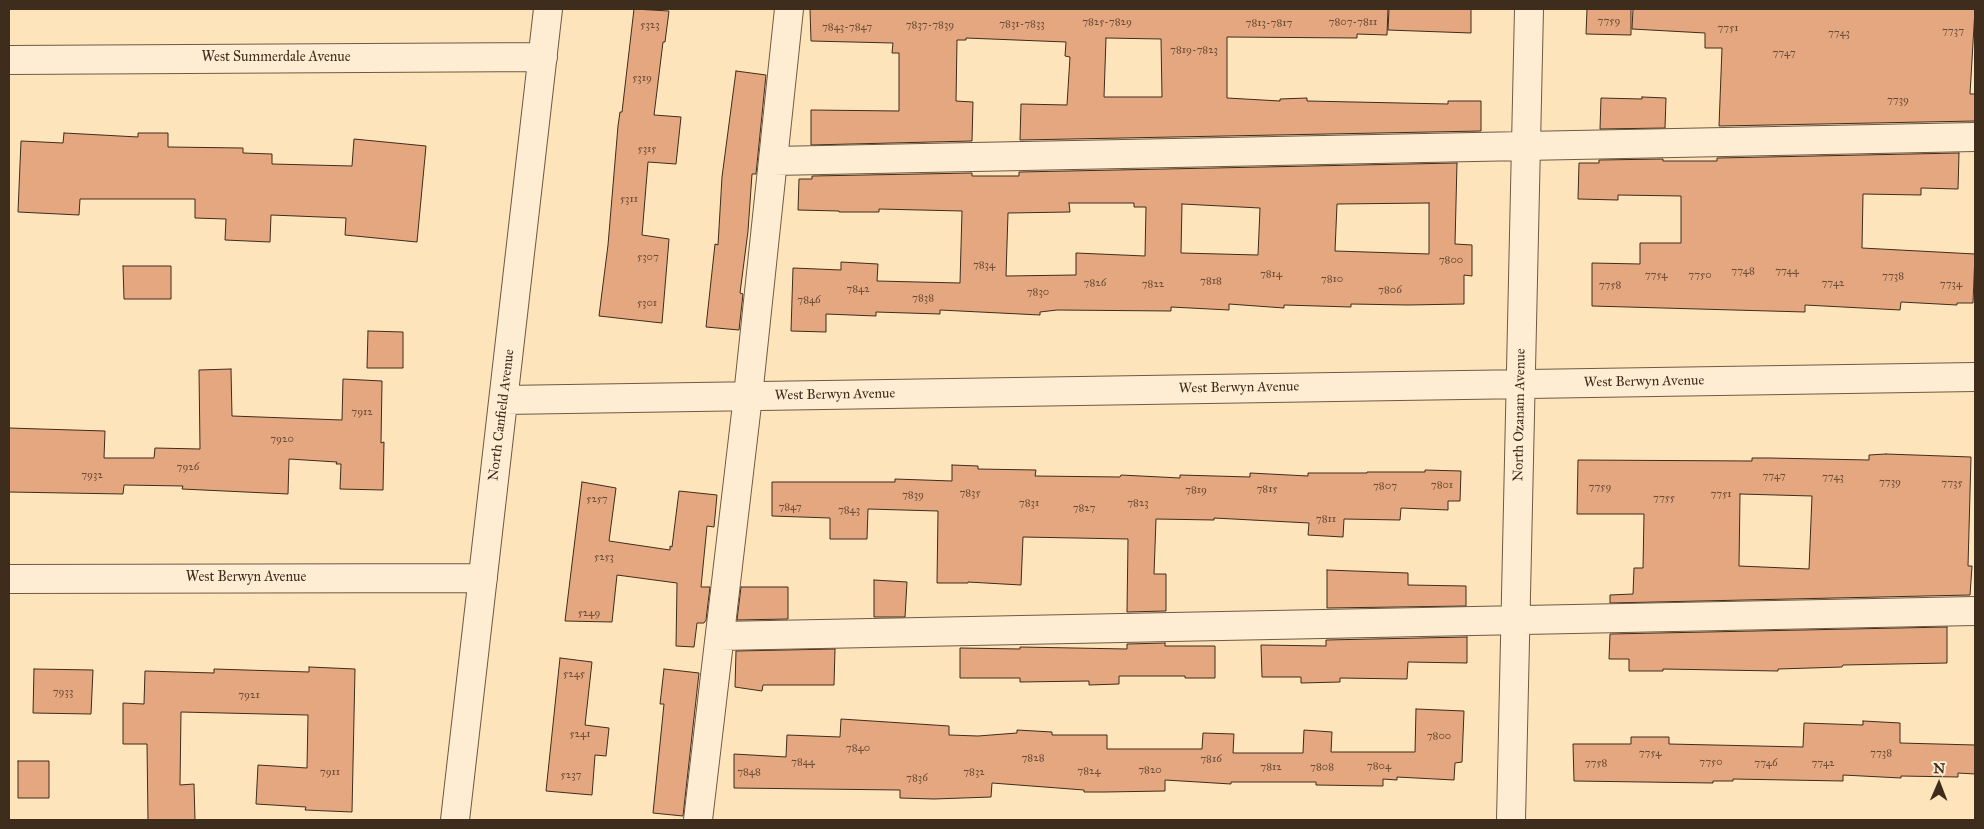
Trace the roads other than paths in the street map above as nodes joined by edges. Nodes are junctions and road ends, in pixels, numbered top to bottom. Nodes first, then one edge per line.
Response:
1 (548, 9) edge
2 (789, 9) edge
3 (1529, 9) edge
4 (543, 57) junction
5 (9, 60) edge
6 (1975, 136) edge
7 (1526, 145) junction
8 (773, 161) junction
9 (1975, 377) edge
10 (1521, 384) junction
11 (748, 396) junction
12 (504, 400) junction
13 (483, 578) junction
14 (9, 579) edge
15 (1975, 611) edge
16 (1516, 619) junction
17 (720, 636) junction
18 (455, 820) edge
19 (698, 820) edge
20 (1511, 820) edge

1 - 4 street, North Canfield Avenue
2 - 8 street
3 - 7 street, North Ozanam Avenue
4 - 5 street, West Summerdale Avenue
4 - 12 street, North Canfield Avenue
6 - 7 street
7 - 8 street
7 - 10 street, North Ozanam Avenue
8 - 11 street
9 - 10 street, West Berwyn Avenue
10 - 11 street, West Berwyn Avenue
10 - 16 street, North Ozanam Avenue
11 - 12 street, West Berwyn Avenue
11 - 17 street
12 - 13 street, North Canfield Avenue
13 - 14 street, West Berwyn Avenue
13 - 18 street, North Canfield Avenue
15 - 16 street
16 - 17 street
16 - 20 street, North Ozanam Avenue
17 - 19 street

